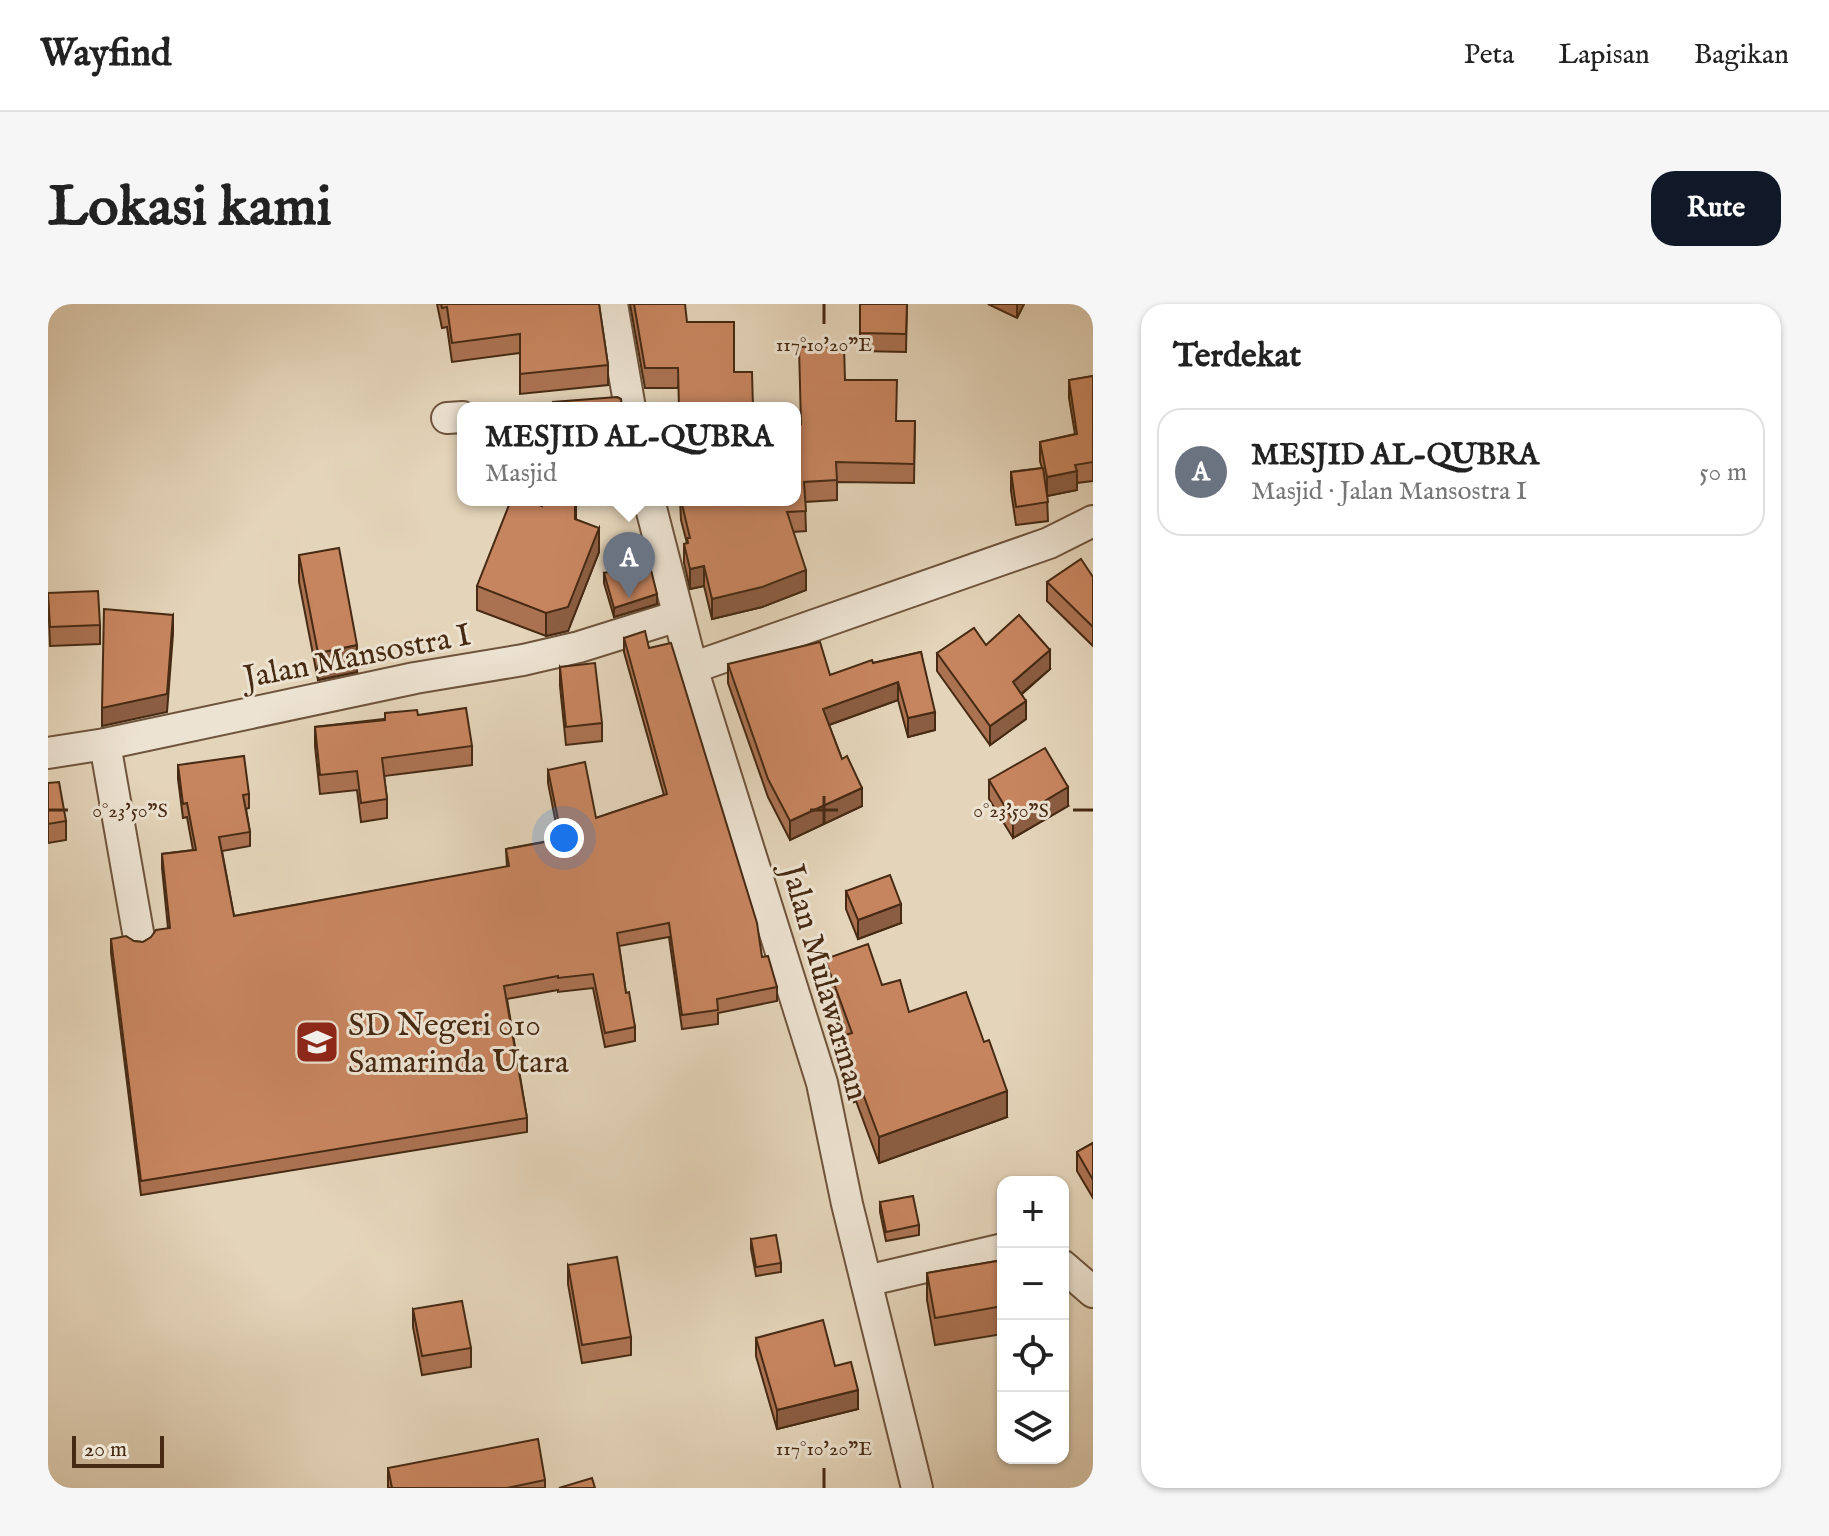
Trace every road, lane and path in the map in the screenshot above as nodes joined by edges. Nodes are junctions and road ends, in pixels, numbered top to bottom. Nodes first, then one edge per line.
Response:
1 (612, 304) edge
2 (619, 402) edge
3 (650, 506) edge
4 (1093, 521) edge
5 (678, 616) junction
6 (692, 668) junction
7 (105, 744) junction
8 (48, 753) edge
9 (139, 938) edge
10 (997, 1250) edge
11 (1069, 1271) edge
12 (866, 1281) junction
13 (1093, 1292) edge
14 (917, 1488) edge

1 - 2 street
3 - 5 street, Jalan Mulawarman
4 - 6 street
5 - 6 street, Jalan Mulawarman
5 - 7 street, Jalan Mansostra I
6 - 12 street, Jalan Mulawarman
7 - 8 street, Jalan Mansostra I
7 - 9 street
10 - 12 street
11 - 13 street
12 - 14 street, Jalan Mulawarman

